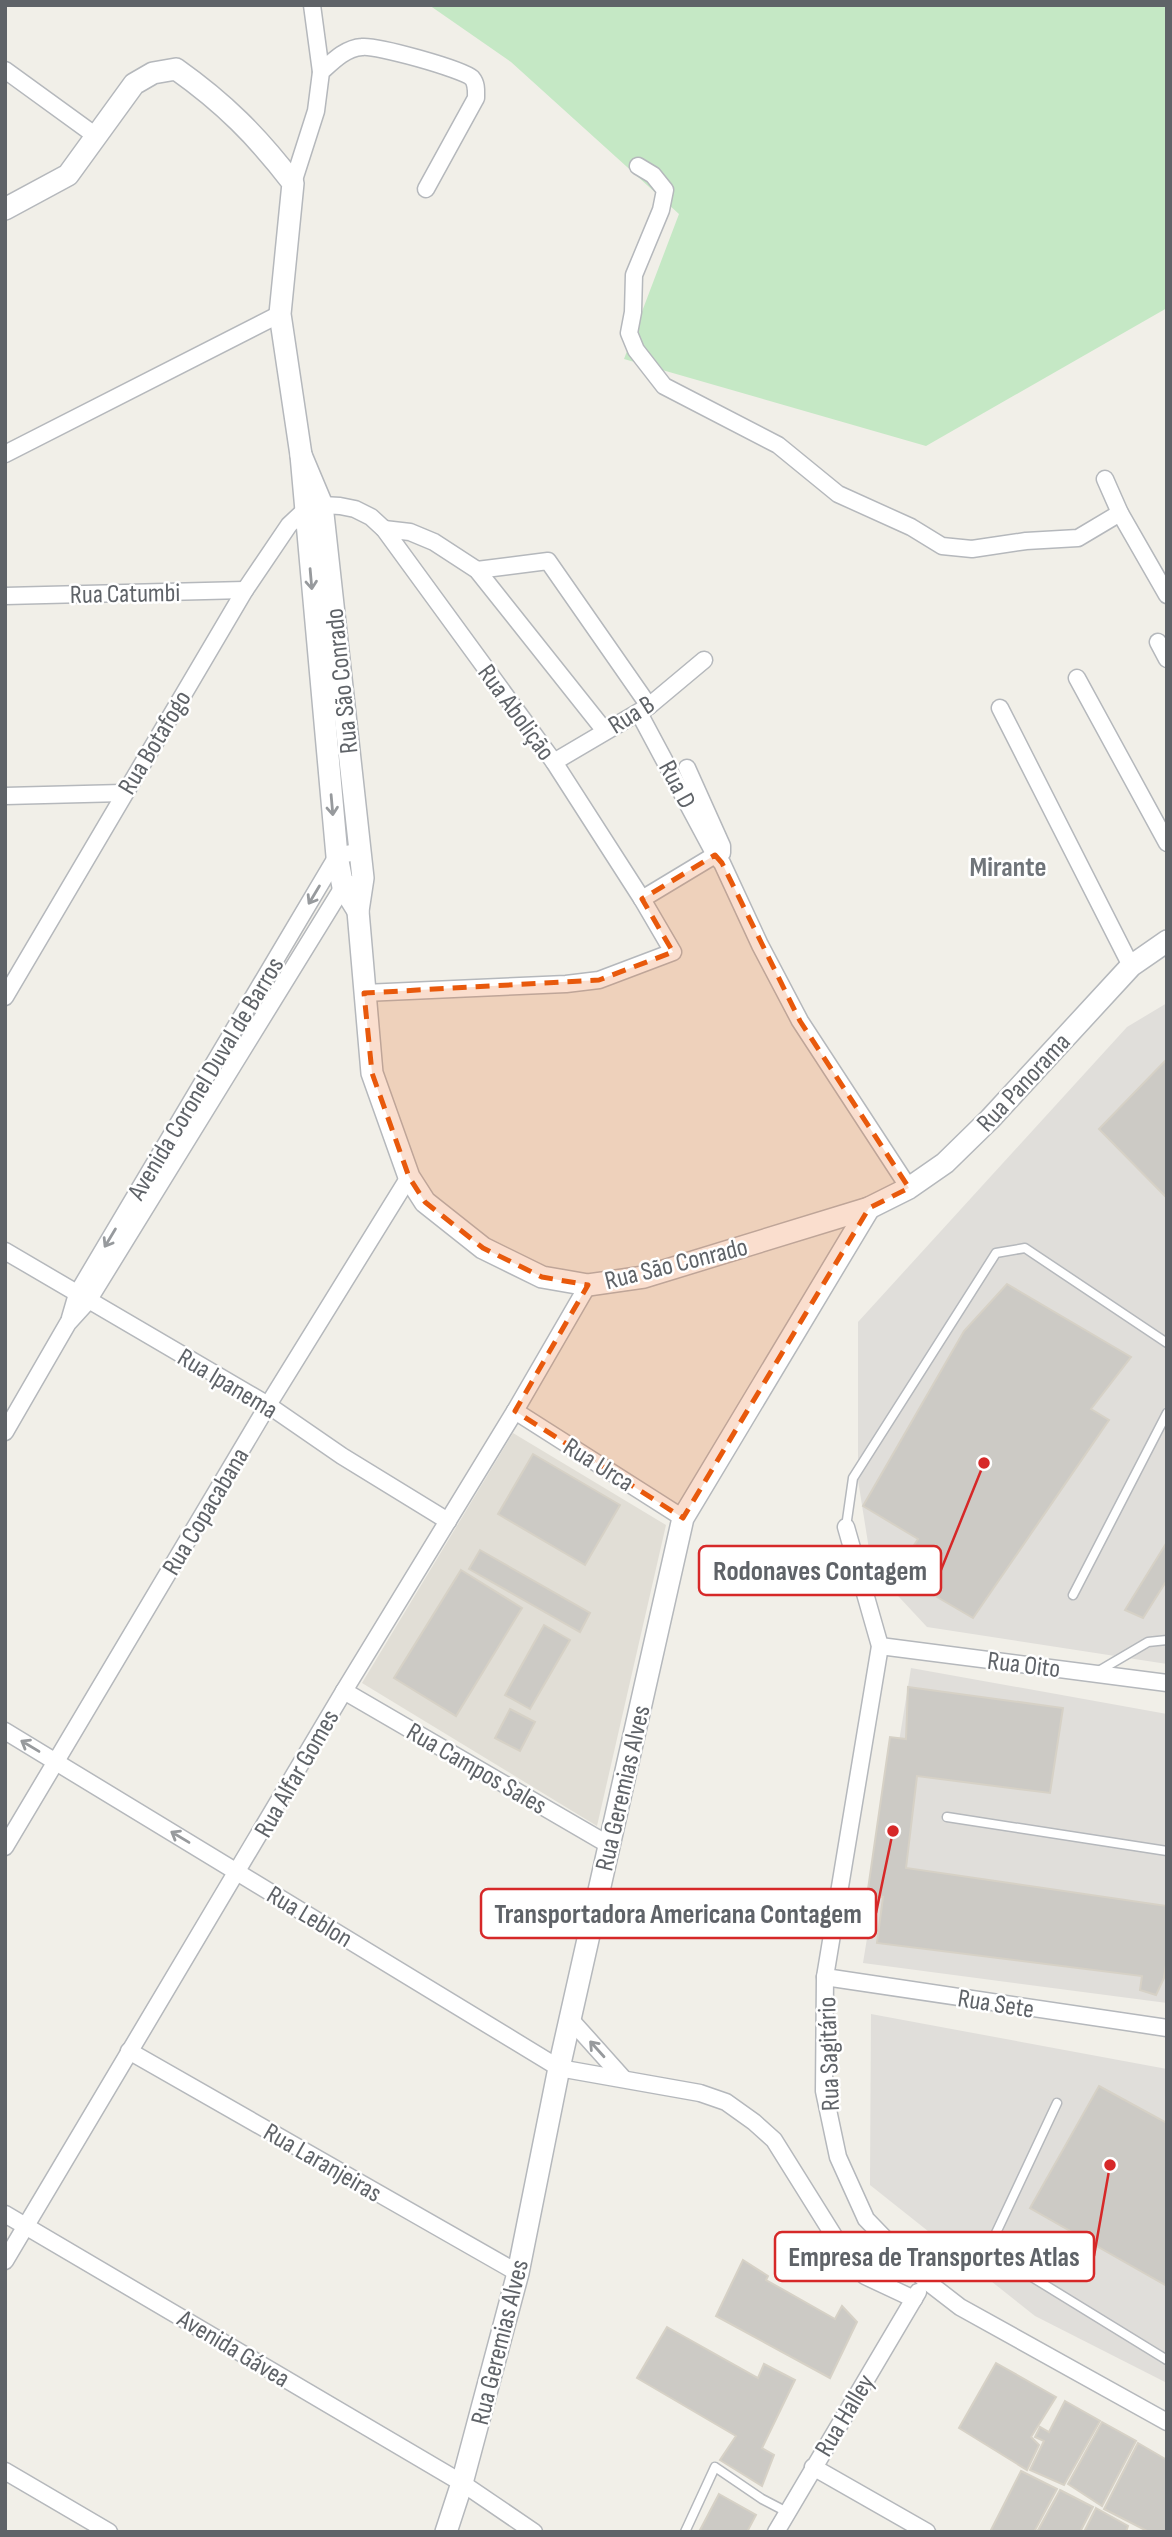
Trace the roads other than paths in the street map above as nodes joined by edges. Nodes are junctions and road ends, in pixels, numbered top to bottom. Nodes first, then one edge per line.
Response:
1 (312, 5) edge
2 (5, 70) edge
3 (321, 72) junction
4 (96, 136) junction
5 (638, 166) dead end
6 (293, 183) junction
7 (426, 189) dead end
8 (5, 209) edge
9 (280, 314) junction
10 (5, 454) edge
11 (1105, 479) dead end
12 (313, 508) junction
13 (1120, 513) junction
14 (384, 529) junction
15 (477, 570) junction
16 (245, 590) junction
17 (1167, 595) edge
18 (5, 596) edge
19 (1158, 642) dead end
20 (1167, 659) edge
21 (704, 660) dead end
22 (1077, 678) dead end
23 (1000, 708) dead end
24 (644, 710) junction
25 (605, 731) junction
26 (554, 762) junction
27 (687, 768) dead end
28 (123, 793) junction
29 (5, 796) edge
30 (1167, 844) edge
31 (360, 851) junction
32 (337, 856) junction
33 (719, 859) junction
34 (363, 878) junction
35 (343, 887) junction
36 (642, 899) junction
37 (358, 911) junction
38 (1167, 942) edge
39 (280, 952) junction
40 (297, 962) junction
41 (1131, 966) junction
42 (364, 993) junction
43 (5, 997) edge
44 (183, 1131) junction
45 (409, 1177) junction
46 (909, 1188) junction
47 (869, 1208) junction
48 (5, 1251) edge
49 (588, 1285) junction
50 (83, 1298) junction
51 (1167, 1343) edge
52 (268, 1405) junction
53 (515, 1411) junction
54 (1167, 1413) edge
55 (5, 1432) edge
56 (683, 1518) junction
57 (448, 1521) junction
58 (846, 1527) joint
59 (1073, 1595) dead end
60 (1167, 1640) edge
61 (880, 1646) junction
62 (1094, 1673) junction
63 (1167, 1683) edge
64 (344, 1691) junction
65 (5, 1731) edge
66 (56, 1761) junction
67 (947, 1817) dead end
68 (608, 1845) junction
69 (5, 1847) edge
70 (1167, 1851) edge
71 (238, 1872) junction
72 (825, 1977) junction
73 (570, 2020) junction
74 (1167, 2028) edge
75 (129, 2051) junction
76 (559, 2068) junction
77 (623, 2078) junction
78 (1057, 2103) dead end
79 (5, 2214) edge
80 (26, 2226) junction
81 (5, 2261) edge
82 (518, 2273) junction
83 (925, 2280) junction
84 (914, 2300) junction
85 (1167, 2360) edge
86 (1167, 2421) edge
87 (813, 2468) junction
88 (5, 2471) edge
89 (462, 2483) junction
90 (787, 2512) junction
91 (110, 2532) edge
92 (446, 2532) edge
93 (534, 2532) edge
94 (685, 2532) edge
95 (776, 2532) edge
96 (927, 2532) edge

1 - 3 street
2 - 4 street
3 - 6 street
3 - 7 street
4 - 6 street
4 - 8 street
5 - 13 street
6 - 9 street, Rua São Conrado
9 - 10 street
9 - 12 street, Rua São Conrado
11 - 13 street
12 - 14 street, Rua Abolição
12 - 16 street, Rua Botafogo
12 - 31 street, Rua São Conrado
12 -> 32 street, Rua São Conrado
13 - 17 street
14 - 15 street, Rua Abolição
14 - 26 street, Rua Abolição
15 - 24 street
15 - 25 street, Rua Abolição
16 - 18 street, Rua Catumbi
16 - 28 street, Rua Botafogo
19 - 20 street
21 - 24 street, Rua B
22 - 30 street
23 - 41 street
24 - 25 street, Rua B
24 - 33 street, Rua D
25 - 26 street, Rua B
26 - 36 street, Rua Abolição
27 - 33 street
28 - 29 street
28 - 43 street, Rua Botafogo
31 - 32 street
31 - 34 street, Rua São Conrado
32 - 35 street, Rua São Conrado
32 -> 39 street, Avenida Coronel Duval de Barros
33 - 36 street
33 - 46 street
34 - 35 street
34 - 37 street, Rua São Conrado
35 - 37 street, Rua São Conrado
35 - 40 street, Avenida Coronel Duval de Barros
36 - 42 street, Rua Abolição
37 - 42 street, Rua São Conrado
38 - 41 street, Rua Panorama
39 - 40 street
39 - 44 street, Avenida Coronel Duval de Barros
40 - 44 street, Avenida Coronel Duval de Barros
41 - 46 street, Rua Panorama
42 - 45 street, Rua São Conrado
44 - 50 street, Avenida Coronel Duval de Barros
45 - 49 street, Rua São Conrado
45 - 52 street, Rua Copacabana
46 - 47 street, Rua Panorama
47 - 49 street, Rua São Conrado
47 - 56 street, Rua Geremias Alves
48 - 50 street, Rua Ipanema
49 - 53 street, Rua Alfar Gomes
50 - 52 street, Rua Ipanema
50 - 55 street, Avenida Coronel Duval de Barros
51 - 58 lane
52 - 57 street, Rua Ipanema
52 - 66 street, Rua Copacabana
53 - 56 street, Rua Urca
53 - 57 street, Rua Alfar Gomes
54 - 59 lane
56 - 68 street, Rua Geremias Alves
57 - 64 street, Rua Alfar Gomes
58 - 61 street, Rua Sagitário
60 - 62 lane
61 - 62 street, Rua Oito
61 - 72 street, Rua Sagitário
62 - 63 street, Rua Oito
64 - 68 street, Rua Campos Sales
64 - 71 street, Rua Alfar Gomes
66 -> 65 street, Rua Leblon
66 - 69 street, Rua Copacabana
71 -> 66 street, Rua Leblon
67 - 70 lane
68 - 73 street, Rua Geremias Alves
71 - 75 street, Rua Alfar Gomes
71 - 76 street, Rua Leblon
72 - 74 street, Rua Sete
72 - 83 street, Rua Sagitário
73 - 76 street, Rua Geremias Alves
77 -> 73 street
75 - 80 street, Rua Alfar Gomes
75 - 82 street, Rua Laranjeiras
76 - 77 street, Rua Leblon
76 - 82 street, Rua Geremias Alves
77 - 84 street, Rua Leblon
78 - 85 lane
79 - 80 street, Avenida Gávea
80 - 81 street, Rua Alfar Gomes
80 - 89 street, Avenida Gávea
82 - 89 street, Rua Geremias Alves
83 - 84 street, Rua Halley
83 - 86 street, Rua Sagitário
84 - 87 street, Rua Halley
87 - 90 street, Rua Halley
87 - 96 street
88 - 91 street
89 - 92 street, Rua Geremias Alves
89 - 93 street, Avenida Gávea
90 - 94 lane
90 - 95 street, Rua Halley

